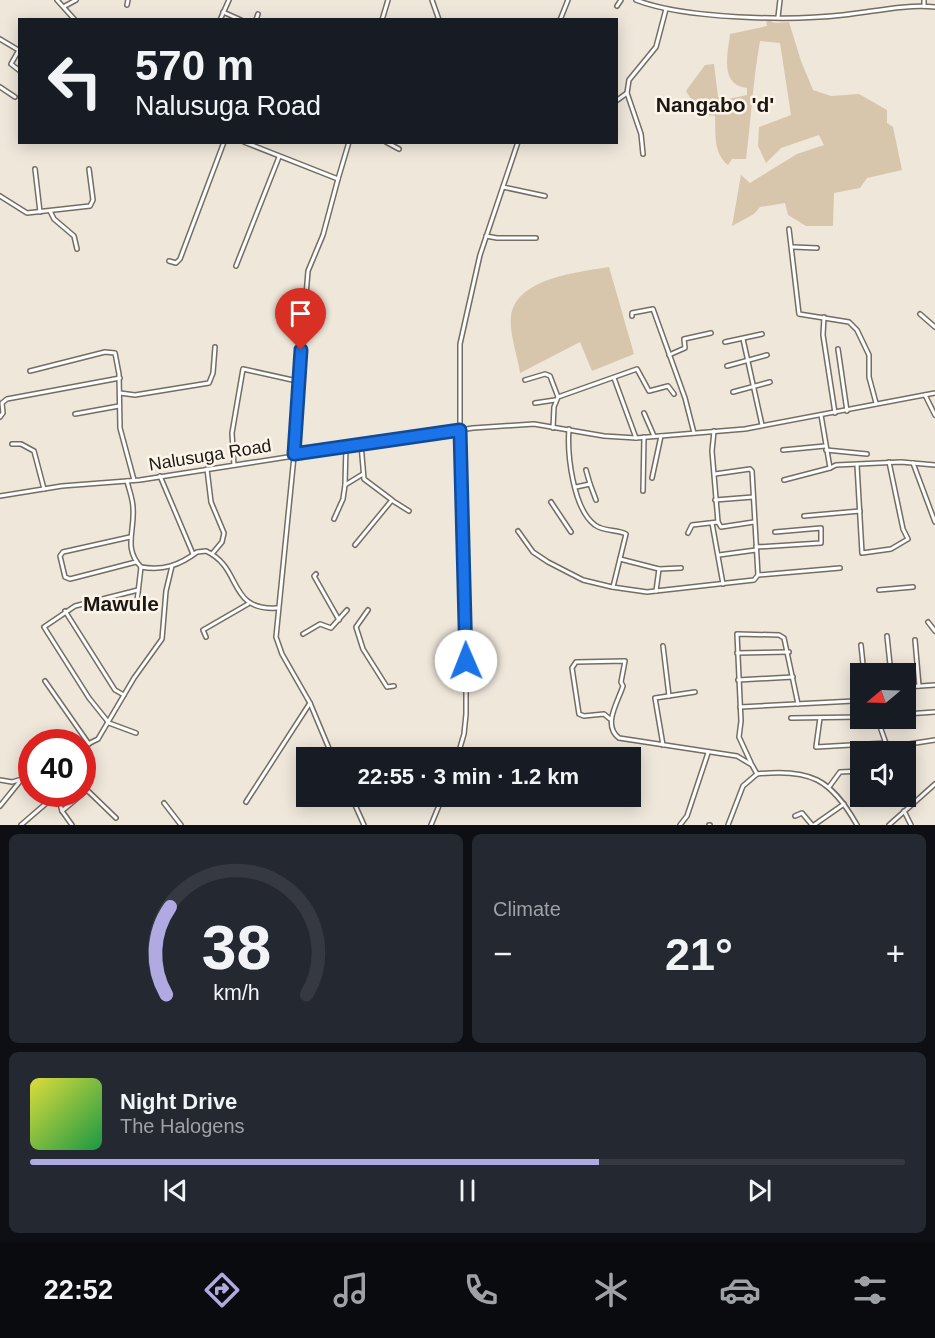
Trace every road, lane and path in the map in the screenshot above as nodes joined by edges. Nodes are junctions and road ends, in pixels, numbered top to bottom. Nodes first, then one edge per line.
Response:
1 (57, 0) edge
2 (76, 0) edge
3 (128, 0) edge
4 (229, 0) edge
5 (388, 0) edge
6 (432, 0) edge
7 (568, 0) edge
8 (621, 0) edge
9 (636, 0) edge
10 (780, 0) edge
11 (924, 0) edge
12 (127, 5) dead end
13 (65, 6) junction
14 (617, 6) dead end
15 (924, 6) junction
16 (935, 7) edge
17 (666, 8) junction
18 (223, 12) junction
19 (258, 14) dead end
20 (778, 17) junction
21 (74, 18) edge
22 (221, 18) edge
23 (236, 18) edge
24 (257, 18) edge
25 (383, 18) edge
26 (438, 18) edge
27 (561, 18) edge
28 (0, 39) edge
29 (18, 49) edge
30 (18, 52) edge
31 (18, 70) edge
32 (0, 87) edge
33 (627, 93) junction
34 (15, 97) dead end
35 (618, 100) edge
36 (223, 144) edge
37 (248, 144) edge
38 (348, 144) edge
39 (390, 144) edge
40 (517, 144) edge
41 (399, 149) dead end
42 (643, 154) dead end
43 (279, 157) junction
44 (35, 169) dead end
45 (88, 169) dead end
46 (338, 179) junction
47 (503, 187) junction
48 (0, 196) edge
49 (545, 196) dead end
50 (50, 211) junction
51 (40, 212) junction
52 (789, 229) dead end
53 (486, 236) junction
54 (536, 238) dead end
55 (793, 247) junction
56 (817, 248) dead end
57 (76, 249) dead end
58 (169, 261) dead end
59 (236, 266) dead end
60 (632, 313) dead end
61 (920, 314) dead end
62 (824, 317) junction
63 (935, 327) edge
64 (711, 333) dead end
65 (762, 334) dead end
66 (743, 339) junction
67 (725, 342) dead end
68 (215, 348) dead end
69 (838, 350) dead end
70 (669, 355) junction
71 (767, 355) dead end
72 (747, 361) junction
73 (728, 366) dead end
74 (30, 371) dead end
75 (614, 377) junction
76 (120, 378) junction
77 (525, 380) dead end
78 (770, 382) dead end
79 (299, 383) junction
80 (753, 387) junction
81 (733, 392) dead end
82 (120, 393) junction
83 (935, 393) edge
84 (674, 394) dead end
85 (924, 395) junction
86 (557, 398) junction
87 (535, 403) dead end
88 (876, 404) junction
89 (119, 406) junction
90 (847, 411) junction
91 (644, 413) dead end
92 (835, 413) junction
93 (75, 414) dead end
94 (821, 414) junction
95 (935, 415) edge
96 (0, 417) edge
97 (762, 425) junction
98 (553, 428) junction
99 (569, 429) junction
100 (460, 430) junction
101 (714, 431) junction
102 (694, 433) junction
103 (654, 436) junction
104 (661, 436) junction
105 (644, 437) junction
106 (636, 438) junction
107 (12, 444) dead end
108 (361, 444) junction
109 (346, 446) junction
110 (825, 448) junction
111 (783, 450) dead end
112 (294, 454) junction
113 (867, 454) dead end
114 (890, 462) junction
115 (914, 463) junction
116 (234, 465) junction
117 (857, 465) junction
118 (935, 465) edge
119 (830, 468) junction
120 (207, 469) junction
121 (586, 470) dead end
122 (363, 474) junction
123 (715, 474) junction
124 (160, 476) junction
125 (652, 478) dead end
126 (134, 480) junction
127 (784, 480) dead end
128 (127, 481) junction
129 (590, 484) junction
130 (345, 485) junction
131 (576, 488) junction
132 (44, 489) junction
133 (643, 491) dead end
134 (0, 496) edge
135 (753, 497) junction
136 (392, 500) junction
137 (596, 500) dead end
138 (715, 500) junction
139 (551, 502) dead end
140 (409, 511) dead end
141 (860, 511) junction
142 (804, 516) dead end
143 (334, 519) dead end
144 (718, 522) junction
145 (754, 522) junction
146 (935, 522) edge
147 (712, 523) junction
148 (518, 531) dead end
149 (571, 532) dead end
150 (775, 532) dead end
151 (688, 533) dead end
152 (130, 537) junction
153 (355, 545) dead end
154 (756, 549) junction
155 (193, 554) junction
156 (212, 554) junction
157 (719, 555) junction
158 (620, 559) junction
159 (136, 562) junction
160 (172, 566) junction
161 (141, 567) junction
162 (681, 568) dead end
163 (840, 568) dead end
164 (659, 569) junction
165 (316, 574) dead end
166 (758, 575) junction
167 (723, 584) junction
168 (612, 587) junction
169 (913, 587) dead end
170 (617, 589) dead end
171 (138, 590) junction
172 (879, 590) dead end
173 (656, 591) junction
174 (248, 604) junction
175 (277, 608) junction
176 (136, 610) dead end
177 (347, 610) dead end
178 (368, 610) dead end
179 (65, 611) junction
180 (339, 620) junction
181 (928, 622) dead end
182 (935, 631) edge
183 (303, 634) dead end
184 (887, 636) dead end
185 (206, 637) dead end
186 (915, 640) dead end
187 (861, 645) dead end
188 (663, 646) dead end
189 (789, 652) junction
190 (737, 653) junction
191 (863, 663) edge
192 (890, 663) edge
193 (793, 677) junction
194 (738, 680) junction
195 (45, 681) dead end
196 (935, 685) edge
197 (394, 686) dead end
198 (916, 686) edge
199 (919, 686) junction
200 (695, 692) dead end
201 (123, 695) junction
202 (669, 696) junction
203 (850, 701) edge
204 (310, 703) junction
205 (798, 704) junction
206 (739, 707) junction
207 (935, 712) edge
208 (916, 713) edge
209 (850, 717) edge
210 (791, 718) dead end
211 (820, 718) junction
212 (610, 719) junction
213 (109, 723) junction
214 (79, 729) edge
215 (136, 733) dead end
216 (96, 740) edge
217 (935, 740) edge
218 (916, 743) edge
219 (663, 745) junction
220 (850, 745) edge
221 (328, 747) edge
222 (460, 747) edge
223 (708, 753) junction
224 (752, 765) junction
225 (850, 772) edge
226 (757, 774) junction
227 (0, 780) edge
228 (18, 780) edge
229 (18, 784) edge
230 (935, 784) edge
231 (830, 787) junction
232 (916, 801) edge
233 (246, 802) dead end
234 (164, 803) dead end
235 (844, 804) junction
236 (0, 806) edge
237 (42, 807) edge
238 (61, 807) edge
239 (356, 807) edge
240 (438, 807) edge
241 (909, 807) edge
242 (62, 811) junction
243 (904, 811) junction
244 (795, 816) dead end
245 (116, 818) dead end
246 (21, 825) edge
247 (72, 825) edge
248 (182, 825) edge
249 (364, 825) edge
250 (431, 825) edge
251 (680, 825) edge
252 (728, 825) edge
253 (813, 825) edge
254 (856, 825) edge
255 (889, 825) edge
256 (911, 825) edge

1 - 13 street
2 - 13 street
3 - 12 street
4 - 18 street
5 - 25 street
6 - 26 street
7 - 27 street
8 - 14 street
9 - 17 street
10 - 20 street
11 - 15 street
13 - 21 street
15 - 16 street
15 - 20 street
17 - 20 street
17 - 33 street
18 - 22 street
18 - 23 street
19 - 24 street
28 - 29 street
30 - 31 street
32 - 34 street
33 - 35 street
33 - 42 street
36 - 58 street
37 - 43 street
38 - 46 street
39 - 41 street
40 - 47 street
43 - 46 street
43 - 59 street
44 - 51 street
45 - 50 street
46 - 79 street
47 - 49 street
47 - 53 street
48 - 51 street
50 - 51 street
50 - 57 street
52 - 55 street
53 - 54 street
53 - 100 street
55 - 56 street
55 - 62 street
60 - 70 street
61 - 63 street
62 - 88 street
62 - 92 street
64 - 70 street
65 - 66 street
66 - 67 street
66 - 72 street
68 - 82 street
69 - 90 street
70 - 102 street
71 - 72 street
72 - 73 street
72 - 80 street
74 - 76 street
75 - 84 street
75 - 86 street
75 - 106 street
76 - 82 street
76 - 96 street
77 - 86 street
78 - 80 street
79 - 112 street
79 - 116 street
80 - 81 street
80 - 97 street
82 - 89 street
83 - 85 street, Nalusuga Road
85 - 88 street, Nalusuga Road
85 - 95 street
86 - 87 street
86 - 98 street
88 - 90 street, Nalusuga Road
89 - 93 street
89 - 126 street
90 - 92 street, Nalusuga Road
91 - 103 street
92 - 94 street, Nalusuga Road
94 - 97 street, Nalusuga Road
94 - 110 street
97 - 101 street, Nalusuga Road
98 - 99 street, Nalusuga Road
98 - 100 street, Nalusuga Road
99 - 106 street, Nalusuga Road
99 - 131 street
100 - 108 street, Nalusuga Road
100 - 222 street
101 - 102 street, Nalusuga Road
101 - 123 street
102 - 104 street, Nalusuga Road
103 - 104 street, Nalusuga Road
103 - 105 street, Nalusuga Road
104 - 125 street
105 - 106 street, Nalusuga Road
105 - 133 street
107 - 132 street
108 - 109 street, Nalusuga Road
108 - 122 street
109 - 112 street, Nalusuga Road
109 - 130 street
110 - 111 street
110 - 113 street
110 - 119 street
112 - 116 street, Nalusuga Road
112 - 175 street
114 - 115 street
114 - 117 street
114 - 141 street
115 - 118 street
115 - 146 street
116 - 120 street, Nalusuga Road
117 - 119 street
117 - 141 street
119 - 127 street
120 - 124 street, Nalusuga Road
120 - 156 street
121 - 129 street
122 - 130 street
122 - 136 street
123 - 135 street
123 - 138 street
124 - 126 street, Nalusuga Road
124 - 155 street
126 - 128 street, Nalusuga Road
128 - 132 street, Nalusuga Road
128 - 152 street
129 - 131 street
129 - 137 street
130 - 143 street
131 - 158 street
132 - 134 street, Nalusuga Road
135 - 138 street
135 - 145 street
136 - 140 street
136 - 153 street
138 - 144 street
139 - 149 street
141 - 142 street
144 - 145 street
144 - 147 street
145 - 154 street
147 - 151 street
147 - 157 street
148 - 168 street
150 - 154 street
152 - 159 street
152 - 159 street
154 - 157 street
154 - 166 street
155 - 156 street
155 - 160 street
156 - 174 street
157 - 167 street
158 - 164 street
158 - 168 street
159 - 161 street
160 - 161 street
160 - 201 street
161 - 171 street
162 - 164 street
163 - 166 street
164 - 173 street
165 - 180 street
166 - 167 street
167 - 173 street
168 - 170 street
168 - 173 street
169 - 172 street
171 - 176 street
171 - 179 street
174 - 175 street
174 - 185 street
175 - 204 street
177 - 180 street
178 - 197 street
179 - 201 street
179 - 213 street
180 - 183 street
181 - 182 street
184 - 192 street
186 - 199 street
187 - 191 street
188 - 202 street
189 - 190 street
189 - 190 street
189 - 193 street
190 - 194 street
193 - 194 street
193 - 205 street
194 - 206 street
195 - 214 street
196 - 199 street
198 - 199 street
200 - 202 street
201 - 213 street
202 - 219 street
203 - 205 street
204 - 221 street
204 - 233 street
205 - 206 street
206 - 224 street
207 - 208 street
209 - 211 street
210 - 211 street
211 - 220 street
212 - 212 street
212 - 219 street
213 - 215 street
213 - 216 street
217 - 218 street
219 - 223 street
223 - 224 street
223 - 251 street
224 - 226 street
225 - 231 street
226 - 231 street
226 - 252 street
227 - 228 street
229 - 236 street
230 - 232 street
231 - 235 street
234 - 248 street
235 - 253 street
235 - 254 street
237 - 246 street
238 - 242 street
239 - 249 street
240 - 250 street
241 - 243 street
242 - 245 street
242 - 247 street
243 - 255 street
243 - 256 street
244 - 253 street

